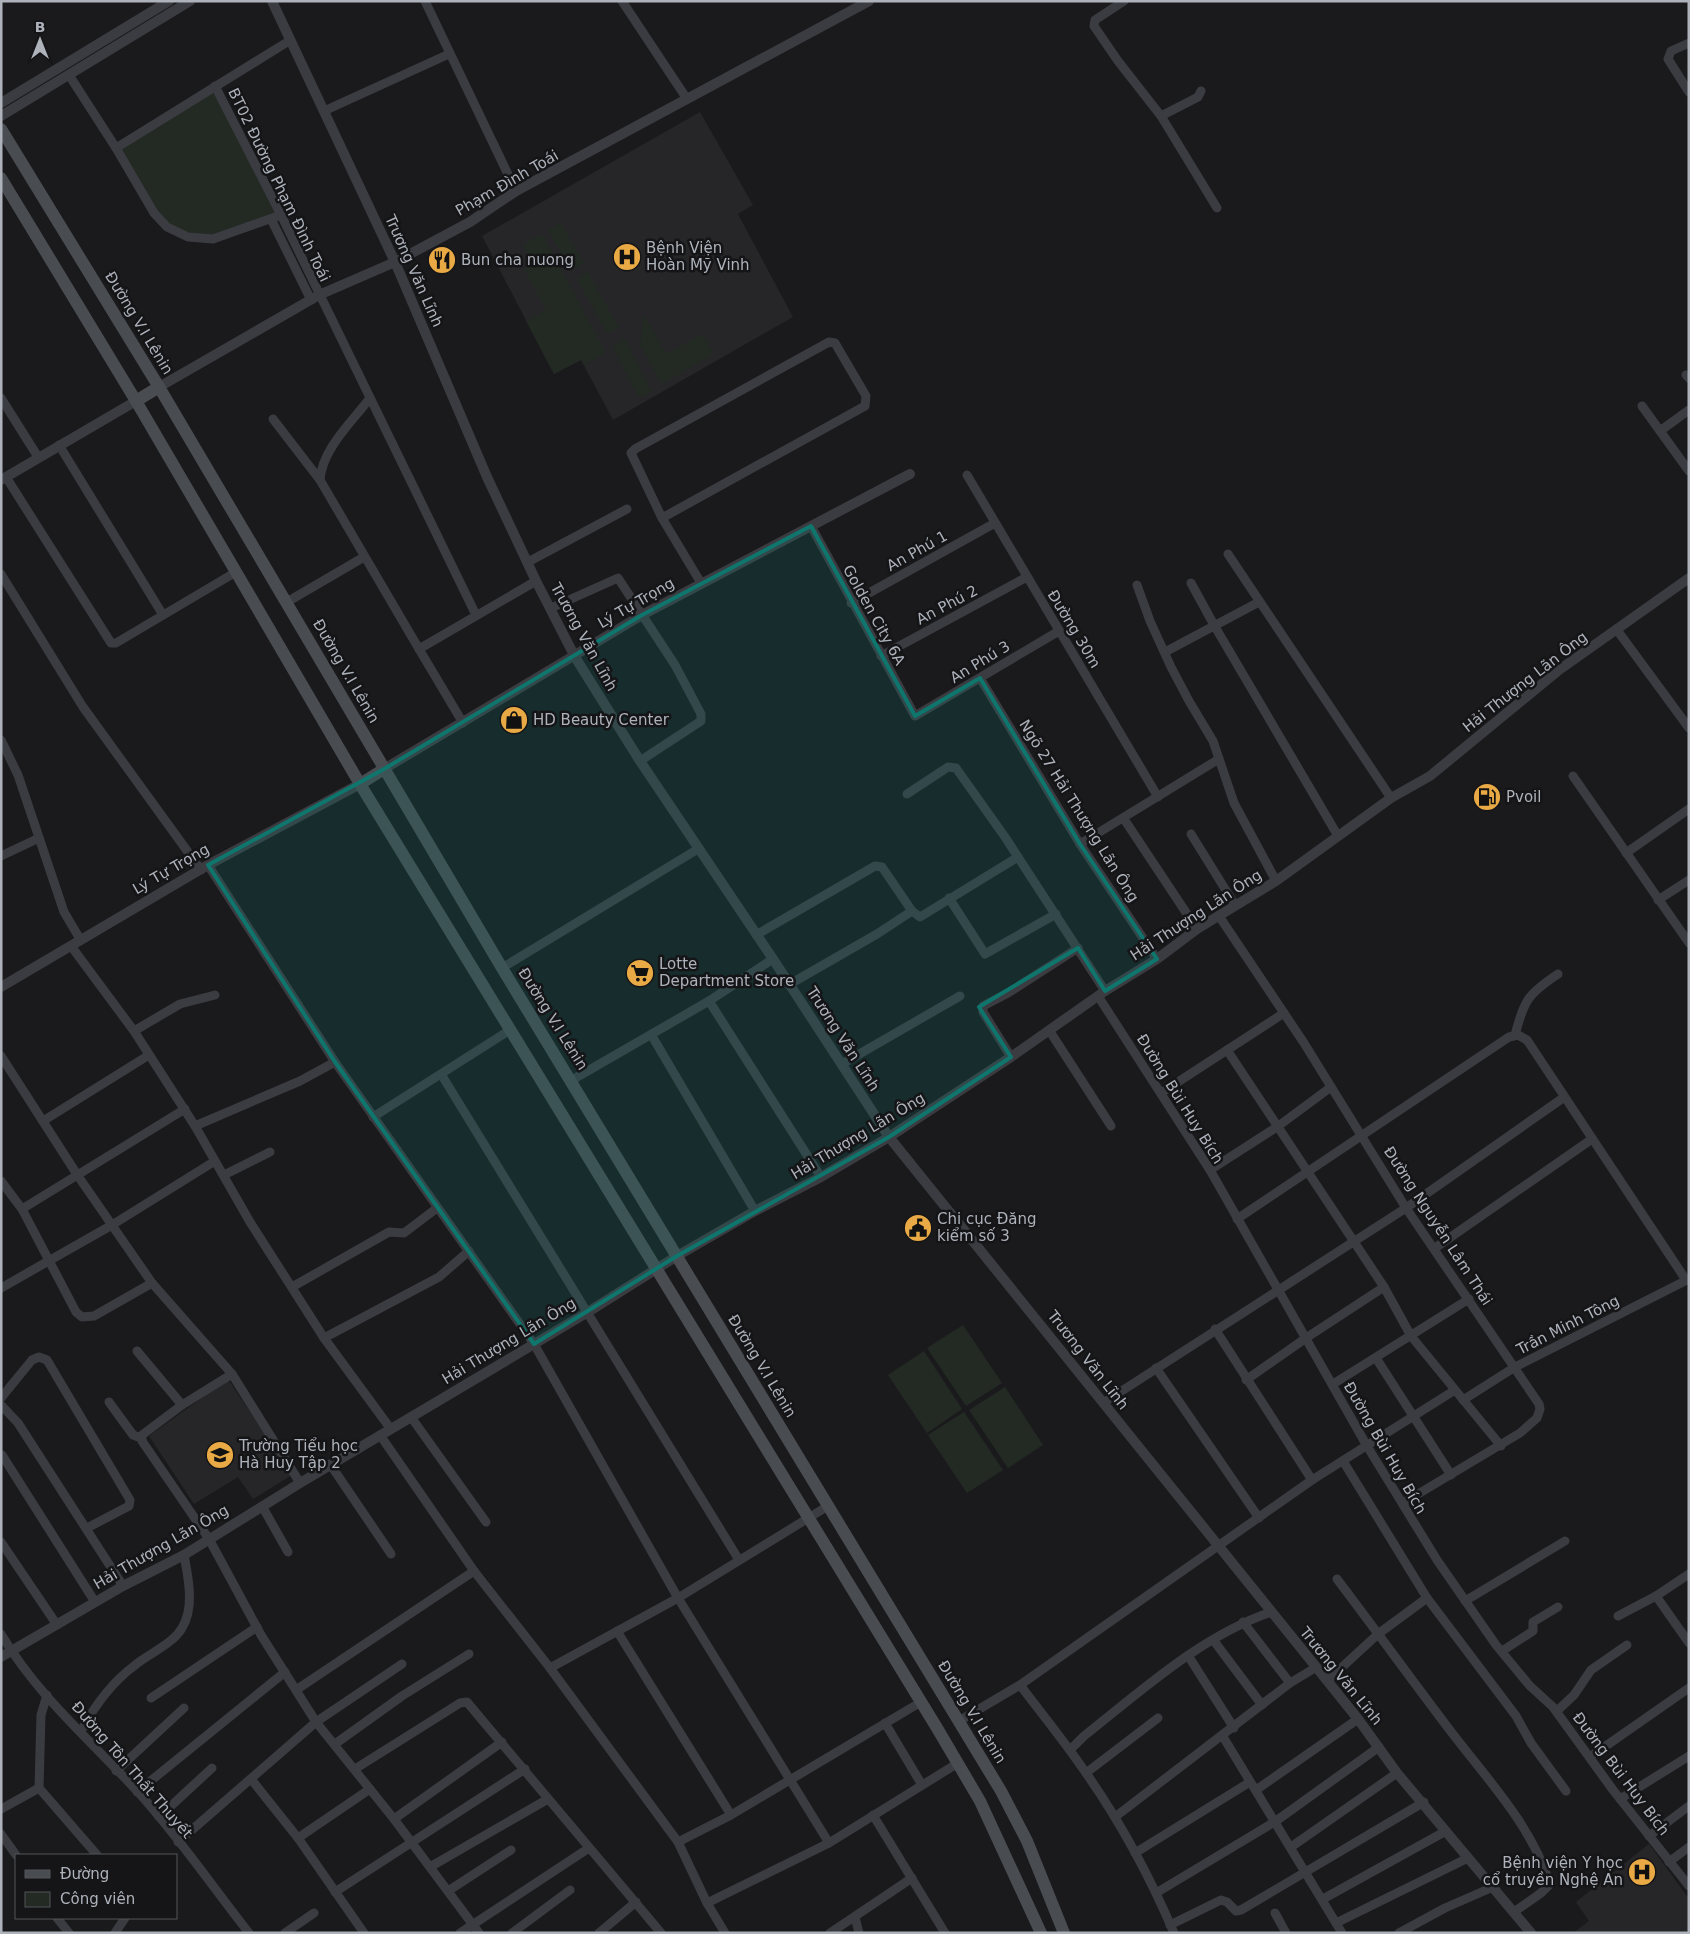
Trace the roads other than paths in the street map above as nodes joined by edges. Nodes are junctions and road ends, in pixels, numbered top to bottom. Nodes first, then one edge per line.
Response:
1 (169, 1) edge
2 (190, 1) edge
3 (272, 1) edge
4 (425, 1) edge
5 (622, 1) edge
6 (869, 1) edge
7 (1124, 1) edge
8 (289, 41) junction
9 (1689, 43) edge
10 (449, 54) junction
11 (69, 74) junction
12 (216, 86) junction
13 (1201, 91) dead end
14 (1689, 92) edge
15 (687, 99) junction
16 (1, 103) edge
17 (324, 111) junction
18 (1, 116) edge
19 (1161, 116) junction
20 (1, 129) edge
21 (116, 148) junction
22 (1, 178) edge
23 (516, 192) junction
24 (1217, 208) dead end
25 (281, 215) junction
26 (271, 219) junction
27 (395, 262) junction
28 (315, 297) junction
29 (159, 387) junction
30 (1, 398) edge
31 (370, 398) junction
32 (136, 401) junction
33 (1642, 406) dead end
34 (1689, 410) edge
35 (273, 419) dead end
36 (1660, 431) junction
37 (59, 445) junction
38 (38, 457) junction
39 (1689, 471) edge
40 (910, 474) dead end
41 (967, 475) dead end
42 (4, 478) edge
43 (320, 480) junction
44 (627, 509) dead end
45 (662, 518) junction
46 (995, 522) junction
47 (811, 526) junction
48 (1228, 554) dead end
49 (364, 557) junction
50 (528, 562) junction
51 (236, 572) junction
52 (1, 574) edge
53 (1027, 577) junction
54 (1689, 578) edge
55 (536, 581) junction
56 (701, 583) junction
57 (1191, 583) dead end
58 (1137, 585) dead end
59 (287, 602) junction
60 (1259, 602) junction
61 (851, 603) junction
62 (551, 608) junction
63 (163, 615) junction
64 (476, 615) junction
65 (642, 615) junction
66 (1214, 625) junction
67 (1617, 630) junction
68 (1059, 631) junction
69 (419, 649) junction
70 (1165, 652) junction
71 (881, 656) junction
72 (575, 657) junction
73 (980, 678) junction
74 (915, 716) joint
75 (463, 723) junction
76 (1689, 728) edge
77 (1, 740) edge
78 (1219, 760) junction
79 (640, 761) junction
80 (384, 769) junction
81 (1573, 776) dead end
82 (360, 784) junction
83 (907, 794) dead end
84 (1158, 798) junction
85 (1391, 798) junction
86 (1689, 809) edge
87 (1124, 819) junction
88 (1191, 834) dead end
89 (1338, 836) junction
90 (39, 838) junction
91 (1080, 844) junction
92 (698, 849) junction
93 (1626, 853) junction
94 (1, 856) edge
95 (1018, 857) junction
96 (204, 868) junction
97 (1689, 880) edge
98 (1276, 881) junction
99 (948, 898) junction
100 (1658, 900) junction
101 (1235, 905) junction
102 (912, 911) junction
103 (1056, 914) junction
104 (1219, 916) junction
105 (1197, 929) junction
106 (756, 935) junction
107 (80, 939) junction
108 (1689, 943) edge
109 (71, 946) junction
110 (1078, 948) junction
111 (1157, 958) junction
112 (774, 959) junction
113 (502, 968) junction
114 (1558, 974) dead end
115 (790, 984) junction
116 (1, 987) edge
117 (1102, 993) junction
118 (215, 995) dead end
119 (960, 996) dead end
120 (709, 1001) junction
121 (1284, 1014) junction
122 (510, 1030) junction
123 (1049, 1030) junction
124 (134, 1031) junction
125 (1515, 1035) junction
126 (652, 1036) junction
127 (1227, 1050) junction
128 (1, 1056) edge
129 (149, 1056) junction
130 (1011, 1056) junction
131 (335, 1062) junction
132 (842, 1064) junction
133 (441, 1074) junction
134 (572, 1080) junction
135 (1331, 1087) junction
136 (1161, 1093) junction
137 (1563, 1098) junction
138 (185, 1109) junction
139 (373, 1117) junction
140 (44, 1121) junction
141 (195, 1126) junction
142 (1111, 1126) dead end
143 (1277, 1127) junction
144 (1363, 1135) junction
145 (889, 1137) junction
146 (1592, 1139) junction
147 (270, 1152) dead end
148 (215, 1161) junction
149 (1210, 1170) junction
150 (1307, 1173) junction
151 (224, 1174) junction
152 (78, 1176) junction
153 (822, 1177) junction
154 (1, 1180) edge
155 (436, 1208) junction
156 (1406, 1208) junction
157 (22, 1209) junction
158 (755, 1211) junction
159 (1237, 1219) junction
160 (112, 1225) junction
161 (1352, 1241) junction
162 (1435, 1248) junction
163 (469, 1251) junction
164 (676, 1256) junction
165 (49, 1261) junction
166 (656, 1269) junction
167 (1687, 1280) edge
168 (152, 1283) junction
169 (292, 1287) junction
170 (1384, 1287) junction
171 (1, 1288) edge
172 (1276, 1290) junction
173 (1469, 1299) junction
174 (588, 1312) junction
175 (1215, 1329) junction
176 (1411, 1336) junction
177 (324, 1338) junction
178 (1306, 1338) junction
179 (534, 1344) junction
180 (137, 1351) dead end
181 (1376, 1358) junction
182 (1515, 1367) junction
183 (1156, 1368) junction
184 (232, 1374) junction
185 (1246, 1380) junction
186 (1333, 1384) junction
187 (1454, 1390) junction
188 (1, 1398) edge
189 (1463, 1400) junction
190 (109, 1402) dead end
191 (1103, 1403) junction
192 (1, 1405) edge
193 (182, 1405) junction
194 (411, 1417) junction
195 (1412, 1418) junction
196 (390, 1428) junction
197 (380, 1435) junction
198 (141, 1438) junction
199 (1367, 1446) junction
200 (1501, 1446) junction
201 (2, 1455) edge
202 (1343, 1461) junction
203 (330, 1464) junction
204 (1450, 1475) junction
205 (1312, 1480) junction
206 (300, 1483) junction
207 (1403, 1503) junction
208 (262, 1506) junction
209 (828, 1506) junction
210 (808, 1517) junction
211 (1260, 1518) junction
212 (486, 1522) dead end
213 (87, 1528) junction
214 (209, 1539) junction
215 (1565, 1541) dead end
216 (1, 1542) edge
217 (1218, 1546) junction
218 (288, 1552) dead end
219 (391, 1554) dead end
220 (184, 1555) junction
221 (739, 1560) junction
222 (474, 1571) junction
223 (1689, 1574) edge
224 (1337, 1579) dead end
225 (123, 1586) junction
226 (1656, 1596) junction
227 (678, 1598) junction
228 (1427, 1598) junction
229 (95, 1602) junction
230 (1465, 1602) junction
231 (1558, 1607) dead end
232 (1271, 1612) junction
233 (1618, 1616) dead end
234 (1243, 1622) junction
235 (57, 1625) junction
236 (256, 1627) junction
237 (902, 1628) junction
238 (616, 1631) junction
239 (1, 1634) edge
240 (1378, 1634) junction
241 (883, 1639) junction
242 (1214, 1641) junction
243 (1689, 1643) edge
244 (1627, 1645) dead end
245 (1502, 1651) junction
246 (11, 1652) junction
247 (469, 1654) dead end
248 (1, 1657) edge
249 (1189, 1657) junction
250 (402, 1664) dead end
251 (550, 1668) junction
252 (1315, 1668) junction
253 (285, 1672) junction
254 (1326, 1681) junction
255 (1290, 1683) junction
256 (1020, 1685) junction
257 (1689, 1688) edge
258 (296, 1690) junction
259 (47, 1695) junction
260 (151, 1698) dead end
261 (921, 1702) junction
262 (1262, 1705) junction
263 (184, 1708) dead end
264 (1557, 1711) junction
265 (1158, 1718) dead end
266 (1358, 1719) junction
267 (959, 1721) junction
268 (316, 1722) junction
269 (885, 1724) junction
270 (1234, 1728) junction
271 (81, 1731) junction
272 (1222, 1735) junction
273 (502, 1742) junction
274 (335, 1744) junction
275 (1379, 1747) junction
276 (1070, 1750) junction
277 (1689, 1756) edge
278 (1590, 1757) junction
279 (958, 1763) junction
280 (212, 1768) dead end
281 (354, 1769) junction
282 (525, 1769) junction
283 (116, 1771) junction
284 (1086, 1773) junction
285 (1398, 1773) junction
286 (251, 1779) junction
287 (790, 1781) junction
288 (1250, 1782) junction
289 (922, 1785) junction
290 (39, 1788) junction
291 (370, 1789) junction
292 (1256, 1790) junction
293 (1566, 1791) dead end
294 (137, 1792) junction
295 (1620, 1798) junction
296 (548, 1799) junction
297 (1424, 1802) junction
298 (1689, 1806) edge
299 (1, 1809) edge
300 (731, 1815) junction
301 (874, 1815) junction
302 (1115, 1816) junction
303 (159, 1817) junction
304 (394, 1819) junction
305 (1276, 1821) junction
306 (1446, 1831) junction
307 (1, 1834) edge
308 (1649, 1836) junction
309 (298, 1838) junction
310 (411, 1841) junction
311 (178, 1842) junction
312 (678, 1842) junction
313 (829, 1843) junction
314 (1291, 1847) junction
315 (1689, 1847) edge
316 (589, 1848) junction
317 (511, 1850) dead end
318 (1136, 1853) junction
319 (15, 1854) edge
320 (96, 1854) edge
321 (1468, 1858) junction
322 (1669, 1862) junction
323 (430, 1867) junction
324 (1307, 1872) junction
325 (912, 1878) junction
326 (1689, 1886) edge
327 (1493, 1887) junction
328 (570, 1890) dead end
329 (448, 1891) junction
330 (335, 1892) junction
331 (1156, 1894) junction
332 (1323, 1899) junction
333 (636, 1902) junction
334 (707, 1903) junction
335 (1514, 1912) junction
336 (1275, 1913) dead end
337 (314, 1914) dead end
338 (856, 1917) junction
339 (58, 1919) edge
340 (124, 1919) edge
341 (1336, 1923) junction
342 (472, 1924) junction
343 (1172, 1929) edge
344 (64, 1931) edge
345 (115, 1933) edge
346 (249, 1933) edge
347 (285, 1933) edge
348 (364, 1933) edge
349 (460, 1933) edge
350 (479, 1933) edge
351 (512, 1933) edge
352 (599, 1933) edge
353 (661, 1933) edge
354 (725, 1933) edge
355 (830, 1933) edge
356 (859, 1933) edge
357 (945, 1933) edge
358 (1041, 1933) edge
359 (1064, 1933) edge
360 (1286, 1933) edge
361 (1342, 1933) edge
362 (1400, 1933) edge
363 (1532, 1933) edge

1 - 16 street
2 - 11 street
3 - 8 street, Trương Văn Lĩnh
4 - 10 street
5 - 15 street
6 - 15 street, Phạm Đình Toái
7 - 19 street
8 - 12 street
8 - 17 street, Trương Văn Lĩnh
9 - 14 street
10 - 17 street
10 - 23 street
11 - 18 street
11 - 21 street
12 - 21 street
12 - 25 street, BT02 Đường Phạm Đình Toái
13 - 19 street
15 - 23 street, Phạm Đình Toái
17 - 27 street, Trương Văn Lĩnh
19 - 24 street
20 - 29 main road, Đường V.I Lênin
21 - 26 street
22 - 32 main road
23 - 27 street, Phạm Đình Toái
25 - 26 street
25 - 28 street, BT02 Đường Phạm Đình Toái
26 - 28 street, BT02 Đường Phạm Đình Toái
27 - 28 street, Phạm Đình Toái
27 - 50 street, Trương Văn Lĩnh
28 - 29 street, Phạm Đình Toái
28 - 31 street
29 - 32 main road
29 - 59 main road, Đường V.I Lênin
30 - 38 street
31 - 43 street
31 - 64 street
32 - 37 street
32 - 51 main road
33 - 36 street
34 - 36 street
35 - 43 street
36 - 39 street
37 - 38 street
37 - 63 street
38 - 42 street
40 - 47 street, Lý Tự Trọng
41 - 46 street, Đường 30m
42 - 63 street
43 - 49 street
44 - 50 street
45 - 45 street
45 - 56 street
46 - 53 street, Đường 30m
46 - 61 street, An Phú 1
47 - 56 street, Lý Tự Trọng
47 - 61 street, Golden City 6A
48 - 60 street
49 - 59 street
49 - 69 street
50 - 55 street, Trương Văn Lĩnh
51 - 63 street
51 - 82 main road
52 - 96 street
53 - 68 street, Đường 30m
53 - 71 street, An Phú 2
54 - 67 street, Hải Thượng Lãn Ông
55 - 62 street, Trương Văn Lĩnh
55 - 64 street
56 - 65 street, Lý Tự Trọng
57 - 66 street
58 - 70 street
59 - 80 main road, Đường V.I Lênin
60 - 66 street
60 - 85 street
61 - 71 street, Golden City 6A
62 - 65 street
62 - 72 street, Trương Văn Lĩnh
64 - 69 street
65 - 72 street, Lý Tự Trọng
65 - 79 street
66 - 70 street
66 - 89 street
67 - 76 street
67 - 85 street, Hải Thượng Lãn Ông
68 - 73 street, An Phú 3
68 - 84 street, Đường 30m
69 - 75 street
70 - 78 street
71 - 74 street, Golden City 6A
72 - 75 street, Lý Tự Trọng
72 - 79 street, Trương Văn Lĩnh
73 - 74 street, An Phú 3
73 - 91 street, Ngõ 27 Hải Thượng Lãn Ông
75 - 80 street, Lý Tự Trọng
77 - 90 street
78 - 84 street
78 - 98 street
79 - 92 street, Trương Văn Lĩnh
80 - 82 main road
80 - 113 main road, Đường V.I Lênin
81 - 93 street
82 - 96 street, Lý Tự Trọng
82 - 122 main road
83 - 95 street, Đường Bùi Huy Bích
84 - 87 street
85 - 89 street, Hải Thượng Lãn Ông
86 - 93 street
87 - 91 street
87 - 105 street
88 - 101 street
89 - 98 street, Hải Thượng Lãn Ông
90 - 94 street
90 - 107 street
91 - 111 street, Ngõ 27 Hải Thượng Lãn Ông
92 - 106 street, Trương Văn Lĩnh
92 - 113 street
93 - 100 street
95 - 99 street
95 - 103 street, Đường Bùi Huy Bích
96 - 107 street, Lý Tự Trọng
96 - 131 street
97 - 100 street
98 - 101 street, Hải Thượng Lãn Ông
99 - 102 street
99 - 103 street
100 - 108 street
101 - 104 street, Hải Thượng Lãn Ông
102 - 106 street
102 - 115 street
103 - 110 street, Đường Bùi Huy Bích
104 - 105 street, Hải Thượng Lãn Ông
104 - 121 street, Đường Nguyễn Lâm Thái
105 - 111 street, Hải Thượng Lãn Ông
106 - 112 street, Trương Văn Lĩnh
107 - 109 street, Lý Tự Trọng
109 - 116 street, Lý Tự Trọng
109 - 124 street
110 - 117 street, Đường Bùi Huy Bích
110 - 130 street
111 - 117 street, Hải Thượng Lãn Ông
112 - 115 street, Trương Văn Lĩnh
112 - 120 street
113 - 134 main road, Đường V.I Lênin
114 - 125 street
115 - 132 street, Trương Văn Lĩnh
117 - 123 street, Hải Thượng Lãn Ông
117 - 136 street, Đường Bùi Huy Bích
118 - 124 street
119 - 132 street
120 - 126 street
120 - 153 street
121 - 127 street
121 - 135 street, Đường Nguyễn Lâm Thái
122 - 133 street
122 - 166 main road
123 - 130 street, Hải Thượng Lãn Ông
123 - 142 street
124 - 129 street
125 - 137 street
125 - 144 street
126 - 134 street
126 - 158 street
127 - 136 street
127 - 143 street
128 - 140 street
129 - 138 street
129 - 140 street
130 - 145 street, Hải Thượng Lãn Ông
131 - 139 street
131 - 141 street
132 - 145 street, Trương Văn Lĩnh
133 - 139 street
133 - 174 street
134 - 164 main road, Đường V.I Lênin
135 - 143 street
135 - 144 street, Đường Nguyễn Lâm Thái
136 - 149 street, Đường Bùi Huy Bích
137 - 146 street
137 - 156 street
138 - 141 street
138 - 152 street
139 - 155 street
140 - 152 street
141 - 148 street
143 - 149 street
143 - 150 street
144 - 150 street
144 - 156 street, Đường Nguyễn Lâm Thái
145 - 153 street, Hải Thượng Lãn Ông
145 - 191 street, Trương Văn Lĩnh
146 - 162 street
146 - 167 street
147 - 151 street
148 - 151 street
148 - 160 street
149 - 159 street, Đường Bùi Huy Bích
150 - 159 street
150 - 161 street
151 - 169 street
152 - 157 street
152 - 160 street
153 - 158 street, Hải Thượng Lãn Ông
154 - 157 street
155 - 163 street
155 - 169 street
156 - 161 street
156 - 162 street, Đường Nguyễn Lâm Thái
157 - 165 street
158 - 164 street, Hải Thượng Lãn Ông
159 - 172 street, Đường Bùi Huy Bích
160 - 165 street
160 - 168 street
161 - 170 street
161 - 172 street
162 - 173 street, Đường Nguyễn Lâm Thái
163 - 177 street
163 - 179 street
164 - 166 street, Hải Thượng Lãn Ông
164 - 209 main road, Đường V.I Lênin
165 - 168 street
165 - 171 street
166 - 174 street, Hải Thượng Lãn Ông
166 - 210 main road
167 - 182 street, Trần Minh Tông
168 - 184 street
169 - 177 street
170 - 176 street
170 - 178 street
172 - 175 street
172 - 178 street, Đường Bùi Huy Bích
173 - 176 street
173 - 182 street, Đường Nguyễn Lâm Thái
174 - 179 street, Hải Thượng Lãn Ông
174 - 221 street
175 - 183 street
175 - 185 street
176 - 181 street
176 - 187 street
177 - 196 street
178 - 185 street
178 - 186 street, Đường Bùi Huy Bích
179 - 194 street, Hải Thượng Lãn Ông
179 - 227 street
180 - 193 street
181 - 186 street
181 - 195 street
182 - 189 street, Trần Minh Tông
182 - 200 street, Đường Nguyễn Lâm Thái
183 - 191 street
183 - 211 street
184 - 193 street
184 - 206 street
185 - 205 street
186 - 199 street, Đường Bùi Huy Bích
187 - 189 street
187 - 195 street
188 - 213 street
189 - 200 street
190 - 198 street
191 - 217 street, Trương Văn Lĩnh
192 - 213 street
193 - 198 street
194 - 196 street, Hải Thượng Lãn Ông
194 - 212 street
195 - 199 street
195 - 204 street
196 - 197 street, Hải Thượng Lãn Ông
197 - 203 street, Hải Thượng Lãn Ông
197 - 222 street
198 - 214 street
199 - 202 street
199 - 207 street, Đường Bùi Huy Bích
200 - 204 street, Đường Nguyễn Lâm Thái
201 - 229 street
202 - 205 street
202 - 228 street
203 - 206 street, Hải Thượng Lãn Ông
203 - 219 street
204 - 207 street, Đường Nguyễn Lâm Thái
205 - 211 street
206 - 208 street, Hải Thượng Lãn Ông
207 - 230 street, Đường Bùi Huy Bích
208 - 214 street, Hải Thượng Lãn Ông
208 - 218 street
209 - 210 street
209 - 237 main road, Đường V.I Lênin
210 - 221 street
210 - 241 main road
211 - 217 street
213 - 225 street
214 - 220 street, Hải Thượng Lãn Ông
214 - 236 street
215 - 230 street
216 - 235 street
217 - 232 street, Trương Văn Lĩnh
217 - 256 street
220 - 225 street, Hải Thượng Lãn Ông
220 - 271 street
221 - 227 street
222 - 251 street
222 - 258 street
223 - 226 street
224 - 240 street
225 - 229 street, Hải Thượng Lãn Ông
226 - 233 street
226 - 243 street
227 - 238 street
227 - 287 street
228 - 240 street
228 - 293 street
229 - 235 street, Hải Thượng Lãn Ông
230 - 245 street, Đường Bùi Huy Bích
231 - 245 street
232 - 234 street
232 - 252 street, Trương Văn Lĩnh
234 - 242 street
234 - 255 street
235 - 246 street, Hải Thượng Lãn Ông
236 - 253 street
236 - 260 street
237 - 241 main road
237 - 267 main road, Đường V.I Lênin
238 - 251 street
238 - 300 street
239 - 246 street, Đường Tôn Thất Thuyết
240 - 254 street
240 - 335 street
241 - 261 main road
242 - 249 street
242 - 262 street
244 - 264 street
245 - 264 street, Đường Bùi Huy Bích
246 - 248 street, Hải Thượng Lãn Ông
246 - 259 street, Đường Tôn Thất Thuyết
247 - 274 street
249 - 270 street
249 - 276 street
250 - 268 street
251 - 312 street
252 - 254 street, Trương Văn Lĩnh
252 - 255 street
253 - 258 street
253 - 294 street
254 - 266 street, Trương Văn Lĩnh
255 - 262 street
256 - 267 street
256 - 276 street
257 - 278 street
258 - 268 street
259 - 271 street, Đường Tôn Thất Thuyết
259 - 290 street
261 - 269 street
261 - 279 main road
262 - 270 street
263 - 283 street
264 - 278 street, Đường Bùi Huy Bích
265 - 284 street
266 - 275 street, Trương Văn Lĩnh
266 - 292 street
267 - 359 main road, Đường V.I Lênin
268 - 274 street
268 - 286 street
269 - 287 street
269 - 289 street
270 - 272 street
271 - 283 street, Đường Tôn Thất Thuyết
272 - 288 street
272 - 302 street
273 - 281 street
273 - 282 street
273 - 304 street
274 - 281 street
275 - 285 street, Trương Văn Lĩnh
275 - 305 street
276 - 284 street
277 - 295 street
278 - 295 street, Đường Bùi Huy Bích
279 - 289 street
279 - 358 main road
280 - 303 street
281 - 291 street
282 - 296 street
282 - 310 street
283 - 294 street, Đường Tôn Thất Thuyết
284 - 302 street
285 - 297 street, Trương Văn Lĩnh
285 - 314 street
286 - 309 street
286 - 311 street
287 - 300 street
287 - 313 street
288 - 292 street
288 - 318 street
289 - 301 street
290 - 299 street
290 - 320 street
291 - 304 street
291 - 309 street
292 - 305 street
294 - 303 street, Đường Tôn Thất Thuyết
295 - 308 street, Đường Bùi Huy Bích
296 - 316 street
296 - 323 street
297 - 306 street, Trương Văn Lĩnh
297 - 324 street
298 - 308 street
300 - 312 street
301 - 313 street
301 - 325 street
302 - 318 street
303 - 311 street, Đường Tôn Thất Thuyết
304 - 310 street
305 - 314 street
305 - 331 street
306 - 321 street, Trương Văn Lĩnh
306 - 332 street
307 - 319 street
308 - 322 street, Đường Bùi Huy Bích
309 - 330 street
310 - 323 street
310 - 330 street
311 - 346 street, Đường Tôn Thất Thuyết
312 - 334 street
313 - 334 street
314 - 324 street
315 - 322 street
316 - 333 street
316 - 342 street
317 - 329 street
318 - 331 street
321 - 327 street, Trương Văn Lĩnh
321 - 341 street
322 - 326 street, Đường Bùi Huy Bích
323 - 329 street
324 - 332 street
324 - 343 street
325 - 338 street
325 - 357 street
327 - 335 street, Trương Văn Lĩnh
327 - 362 street
328 - 351 street
329 - 342 street
330 - 348 street
331 - 343 street
332 - 341 street
333 - 352 street
333 - 353 street
334 - 354 street
335 - 363 street, Trương Văn Lĩnh
336 - 360 street
337 - 347 street
338 - 355 street
338 - 356 street
339 - 344 street
340 - 345 street
341 - 361 street
342 - 349 street
342 - 350 street

